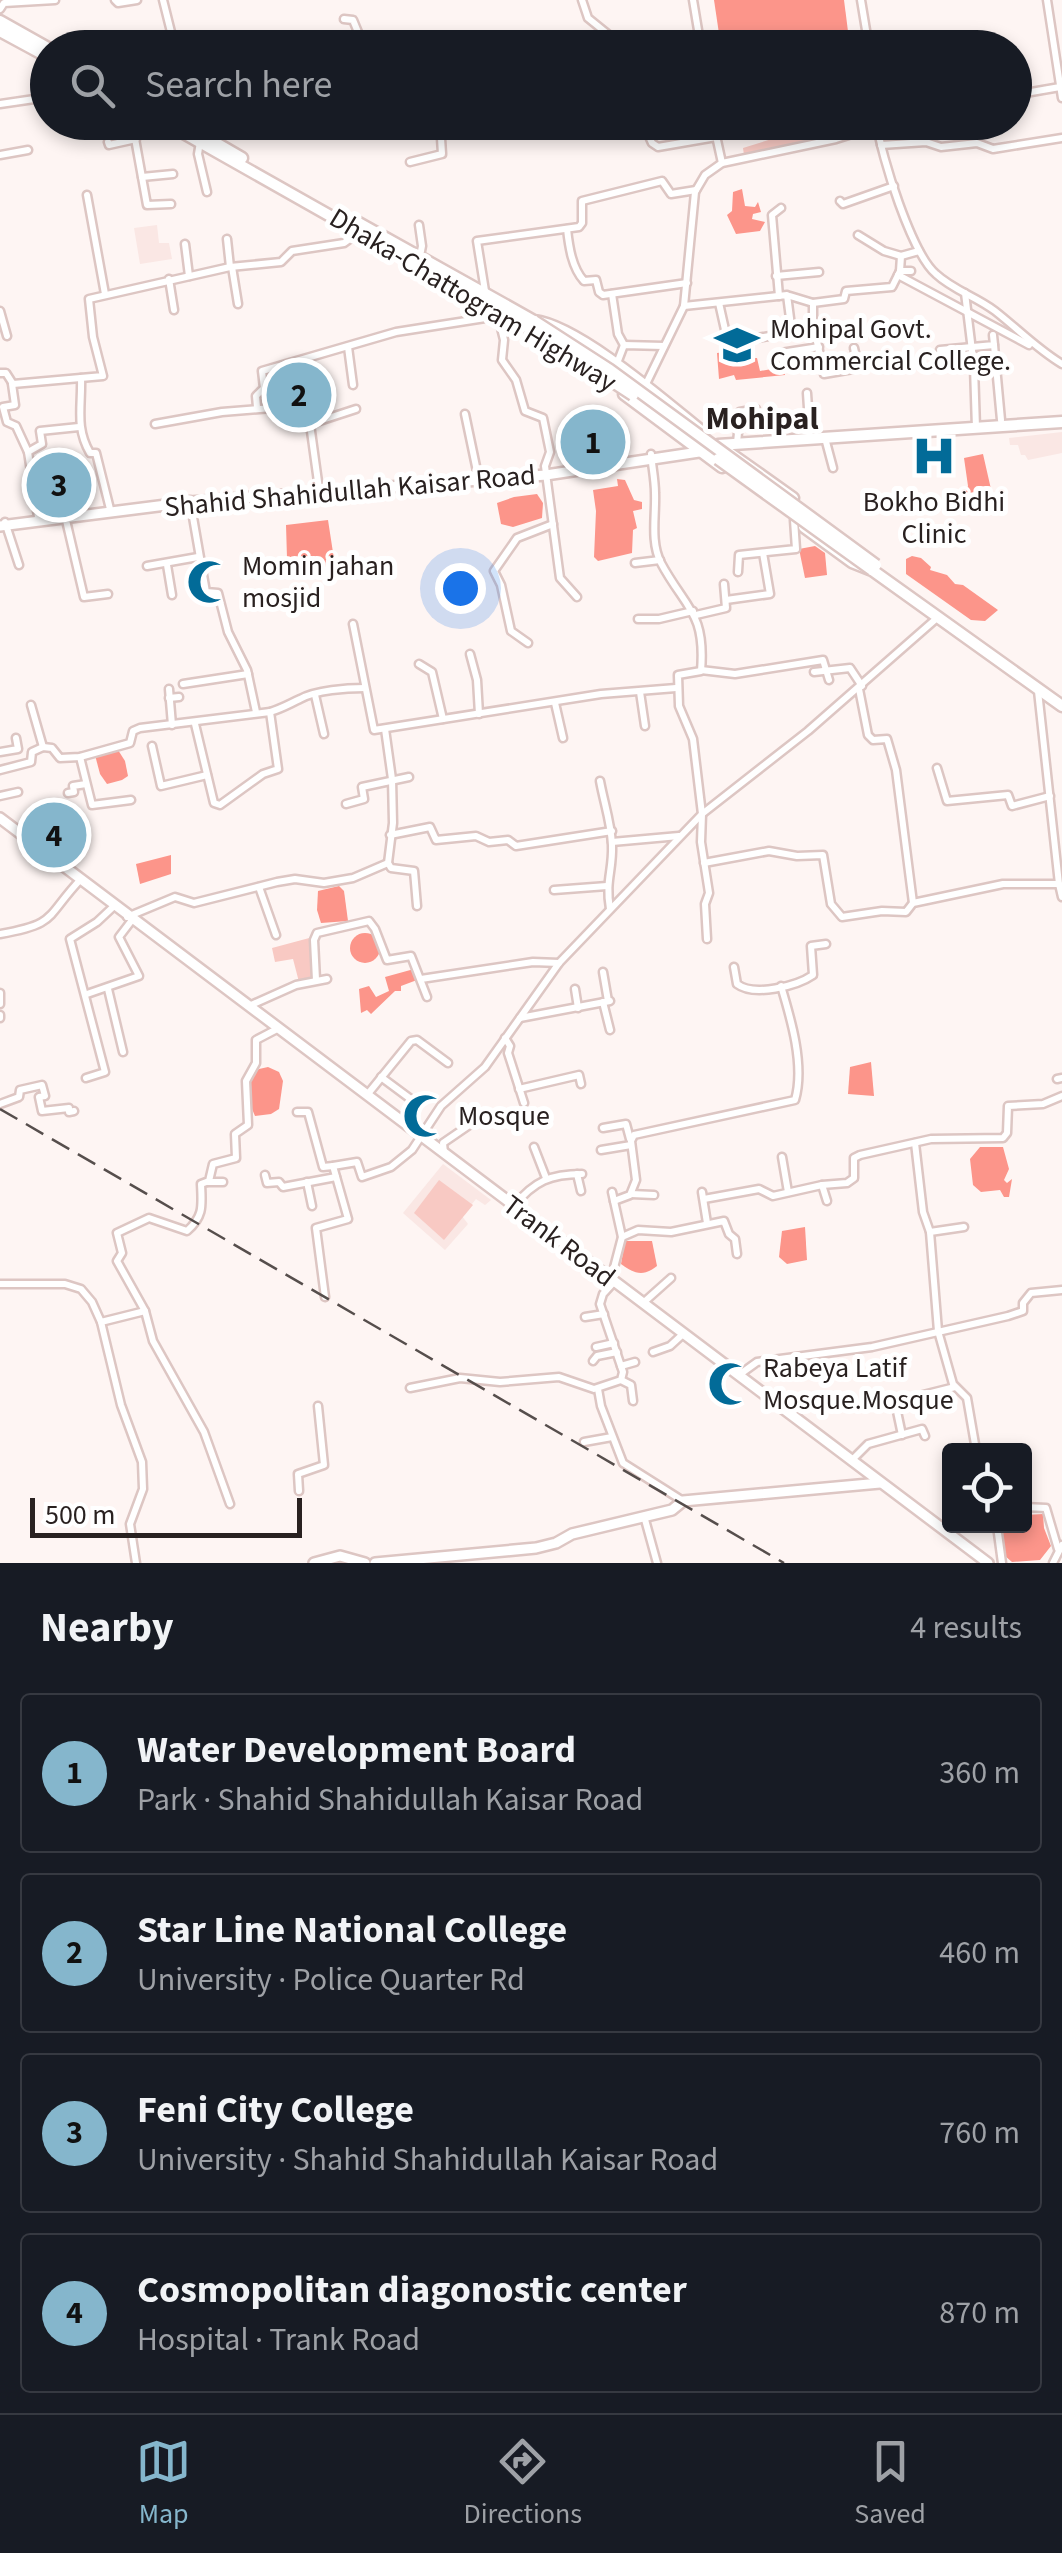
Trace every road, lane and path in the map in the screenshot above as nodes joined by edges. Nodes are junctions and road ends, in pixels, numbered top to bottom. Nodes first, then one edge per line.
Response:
1 (55, 0) edge
2 (115, 0) edge
3 (137, 0) edge
4 (163, 0) edge
5 (582, 0) edge
6 (692, 0) edge
7 (861, 0) edge
8 (1047, 0) edge
9 (0, 9) edge
10 (344, 19) dead end
11 (0, 21) edge
12 (0, 30) edge
13 (170, 30) edge
14 (357, 30) edge
15 (602, 30) edge
16 (698, 30) edge
17 (865, 30) edge
18 (30, 38) edge
19 (30, 47) edge
20 (1060, 86) edge
21 (1032, 91) edge
22 (1062, 98) edge
23 (30, 100) edge
24 (0, 104) edge
25 (1062, 138) edge
26 (132, 140) edge
27 (136, 140) edge
28 (196, 140) edge
29 (213, 140) edge
30 (442, 140) edge
31 (651, 140) edge
32 (699, 140) edge
33 (717, 140) edge
34 (831, 140) edge
35 (880, 140) edge
36 (108, 142) dead end
37 (200, 142) junction
38 (881, 145) junction
39 (28, 150) dead end
40 (0, 155) edge
41 (410, 162) dead end
42 (722, 163) junction
43 (173, 174) dead end
44 (142, 177) junction
45 (894, 186) junction
46 (696, 190) junction
47 (207, 192) dead end
48 (88, 195) dead end
49 (840, 201) dead end
50 (171, 204) dead end
51 (781, 208) dead end
52 (419, 225) dead end
53 (567, 229) junction
54 (359, 231) junction
55 (858, 234) dead end
56 (227, 239) dead end
57 (185, 244) dead end
58 (919, 251) junction
59 (420, 256) junction
60 (902, 256) junction
61 (231, 267) junction
62 (911, 270) dead end
63 (819, 272) dead end
64 (899, 273) junction
65 (189, 276) junction
66 (776, 276) junction
67 (169, 279) junction
68 (944, 280) junction
69 (688, 283) junction
70 (485, 292) junction
71 (105, 294) junction
72 (612, 294) junction
73 (936, 294) junction
74 (965, 294) junction
75 (779, 296) junction
76 (789, 296) junction
77 (720, 303) junction
78 (813, 303) junction
79 (238, 304) dead end
80 (684, 306) junction
81 (174, 310) dead end
82 (967, 310) junction
83 (0, 311) edge
84 (532, 324) junction
85 (838, 332) dead end
86 (993, 335) dead end
87 (7, 336) dead end
88 (817, 336) junction
89 (994, 344) junction
90 (624, 345) junction
91 (664, 346) junction
92 (348, 347) junction
93 (819, 347) junction
94 (971, 347) junction
95 (854, 348) dead end
96 (940, 350) dead end
97 (1038, 351) dead end
98 (878, 358) dead end
99 (1062, 364) edge
100 (616, 366) junction
101 (783, 366) dead end
102 (858, 366) junction
103 (0, 373) edge
104 (81, 378) junction
105 (12, 384) junction
106 (353, 384) dead end
107 (644, 387) junction
108 (807, 392) dead end
109 (257, 408) junction
110 (284, 408) dead end
111 (756, 408) dead end
112 (356, 410) dead end
113 (465, 414) dead end
114 (1001, 420) dead end
115 (155, 424) dead end
116 (79, 426) junction
117 (1062, 426) edge
118 (976, 430) junction
119 (810, 438) junction
120 (825, 440) junction
121 (727, 446) junction
122 (696, 450) junction
123 (28, 452) junction
124 (651, 456) junction
125 (833, 468) dead end
126 (546, 473) junction
127 (478, 476) junction
128 (318, 489) junction
129 (190, 501) junction
130 (110, 509) junction
131 (65, 516) junction
132 (38, 517) junction
133 (794, 520) junction
134 (3, 524) edge
135 (553, 524) junction
136 (763, 553) junction
137 (198, 556) junction
138 (660, 560) junction
139 (635, 563) dead end
140 (19, 565) dead end
141 (166, 565) junction
142 (146, 566) dead end
143 (874, 567) junction
144 (738, 572) dead end
145 (724, 584) dead end
146 (108, 594) dead end
147 (172, 595) dead end
148 (577, 597) dead end
149 (726, 600) junction
150 (695, 613) junction
151 (938, 617) junction
152 (638, 619) dead end
153 (353, 624) dead end
154 (528, 643) dead end
155 (470, 654) dead end
156 (419, 664) dead end
157 (702, 670) junction
158 (827, 670) junction
159 (814, 672) dead end
160 (248, 674) junction
161 (829, 680) dead end
162 (182, 684) dead end
163 (860, 687) junction
164 (365, 688) junction
165 (676, 688) junction
166 (1038, 688) junction
167 (640, 692) junction
168 (315, 696) junction
169 (178, 697) dead end
170 (1062, 702) edge
171 (555, 703) junction
172 (31, 705) dead end
173 (256, 712) junction
174 (270, 712) junction
175 (479, 714) junction
176 (443, 719) junction
177 (195, 724) junction
178 (172, 725) junction
179 (645, 726) dead end
180 (385, 729) junction
181 (324, 734) dead end
182 (16, 738) dead end
183 (563, 738) dead end
184 (152, 746) dead end
185 (43, 747) junction
186 (0, 752) edge
187 (80, 757) junction
188 (937, 768) dead end
189 (0, 770) edge
190 (207, 775) junction
191 (409, 777) dead end
192 (392, 780) junction
193 (600, 781) dead end
194 (86, 784) junction
195 (18, 792) dead end
196 (68, 793) dead end
197 (0, 796) edge
198 (1050, 796) junction
199 (131, 800) dead end
200 (346, 804) dead end
201 (702, 814) junction
202 (0, 821) edge
203 (612, 831) junction
204 (390, 835) junction
205 (680, 836) junction
206 (612, 842) junction
207 (388, 862) junction
208 (704, 863) junction
209 (80, 880) junction
210 (1059, 884) junction
211 (606, 886) junction
212 (259, 887) junction
213 (554, 890) dead end
214 (1062, 896) edge
215 (417, 906) dead end
216 (911, 906) junction
217 (113, 907) junction
218 (610, 909) junction
219 (130, 918) junction
220 (0, 934) edge
221 (276, 936) dead end
222 (707, 940) dead end
223 (826, 944) dead end
224 (559, 963) junction
225 (734, 967) dead end
226 (604, 972) dead end
227 (327, 978) dead end
228 (420, 979) junction
229 (316, 980) junction
230 (780, 986) junction
231 (576, 988) dead end
232 (108, 989) junction
233 (0, 992) edge
234 (86, 994) junction
235 (427, 998) dead end
236 (607, 1001) junction
237 (0, 1004) edge
238 (248, 1006) junction
239 (578, 1008) junction
240 (519, 1018) junction
241 (277, 1029) junction
242 (610, 1030) dead end
243 (424, 1033) dead end
244 (505, 1038) junction
245 (418, 1040) junction
246 (123, 1052) dead end
247 (448, 1063) dead end
248 (381, 1077) junction
249 (86, 1078) dead end
250 (580, 1084) dead end
251 (519, 1089) junction
252 (366, 1096) junction
253 (1062, 1096) edge
254 (416, 1103) dead end
255 (0, 1104) edge
256 (524, 1104) dead end
257 (74, 1111) dead end
258 (298, 1112) dead end
259 (478, 1119) dead end
260 (603, 1128) dead end
261 (422, 1138) junction
262 (631, 1143) junction
263 (915, 1143) junction
264 (534, 1147) dead end
265 (600, 1150) dead end
266 (445, 1155) junction
267 (782, 1157) dead end
268 (333, 1166) junction
269 (265, 1175) dead end
270 (336, 1177) junction
271 (546, 1178) junction
272 (207, 1182) junction
273 (223, 1182) dead end
274 (307, 1182) junction
275 (822, 1185) junction
276 (581, 1191) dead end
277 (788, 1192) junction
278 (631, 1194) junction
279 (654, 1195) dead end
280 (827, 1201) dead end
281 (312, 1206) dead end
282 (514, 1207) junction
283 (708, 1223) junction
284 (964, 1227) dead end
285 (930, 1232) junction
286 (622, 1237) junction
287 (738, 1254) dead end
288 (671, 1278) dead end
289 (612, 1281) junction
290 (0, 1284) edge
291 (1062, 1290) edge
292 (324, 1297) dead end
293 (642, 1304) junction
294 (145, 1311) junction
295 (604, 1314) junction
296 (584, 1317) dead end
297 (101, 1322) junction
298 (938, 1331) junction
299 (682, 1334) junction
300 (596, 1347) dead end
301 (619, 1351) junction
302 (652, 1352) dead end
303 (593, 1361) dead end
304 (635, 1362) dead end
305 (623, 1374) junction
306 (738, 1375) junction
307 (410, 1388) dead end
308 (955, 1388) junction
309 (598, 1389) junction
310 (633, 1400) dead end
311 (318, 1406) dead end
312 (902, 1435) junction
313 (926, 1436) dead end
314 (612, 1437) junction
315 (584, 1442) dead end
316 (975, 1443) edge
317 (851, 1461) junction
318 (880, 1482) junction
319 (299, 1492) dead end
320 (683, 1501) junction
321 (230, 1504) dead end
322 (1032, 1507) edge
323 (644, 1515) junction
324 (998, 1533) edge
325 (1060, 1547) edge
326 (136, 1563) edge
327 (314, 1563) edge
328 (365, 1563) edge
329 (375, 1563) edge
330 (657, 1563) edge
331 (988, 1563) edge
332 (1002, 1563) edge
333 (1053, 1563) edge

1 - 9 street
2 - 3 street
4 - 13 street
5 - 15 street
6 - 16 street
7 - 17 street
8 - 20 street
10 - 14 street
11 - 18 highway
12 - 19 highway
20 - 21 street
20 - 22 street
23 - 24 street
25 - 38 street
26 - 36 street
27 - 44 street
28 - 37 highway, Dhaka-Chattogram Highway
29 - 59 highway, Dhaka-Chattogram Highway
30 - 41 street
31 - 32 street
33 - 42 street
34 - 42 street
35 - 38 street
37 - 47 street
37 - 54 highway, Dhaka-Chattogram Highway
38 - 45 street
39 - 40 street
42 - 46 street
43 - 44 street
44 - 50 street
45 - 49 street
45 - 58 street
46 - 53 street
46 - 69 street
48 - 71 street
51 - 66 street
52 - 59 street
53 - 70 street
53 - 72 street
54 - 61 street
54 - 84 highway, Dhaka-Chattogram Highway
55 - 60 street
56 - 61 street
57 - 65 street
58 - 60 street
58 - 68 street
59 - 70 highway, Dhaka-Chattogram Highway
60 - 64 street
61 - 65 street
61 - 79 street
62 - 64 street
63 - 66 street
64 - 73 street
64 - 78 street
65 - 67 street
66 - 75 street
67 - 71 street
67 - 81 street
68 - 73 street
68 - 74 street
69 - 72 street
69 - 80 street
70 - 84 highway, Dhaka-Chattogram Highway
71 - 104 street
72 - 90 street
73 - 82 street
74 - 82 street
74 - 99 street
75 - 76 street
75 - 77 street
76 - 77 street
76 - 78 street
77 - 80 street
78 - 88 street
80 - 91 street
82 - 94 street
82 - 97 street
83 - 87 street
84 - 100 highway
84 - 122 highway
84 - 143 highway, Dhaka-Chattogram Highway, bridge
85 - 88 street
86 - 89 street
88 - 93 street
89 - 94 street
89 - 114 street
90 - 91 street
90 - 100 street
91 - 107 street
92 - 106 street
92 - 109 street
92 - 126 street
93 - 101 street
93 - 102 street
94 - 96 street
94 - 118 street
95 - 102 street
98 - 102 street
100 - 107 highway
103 - 105 street
104 - 105 street
104 - 116 street
105 - 123 street
107 - 121 highway
108 - 119 street
109 - 110 street
109 - 115 street
111 - 121 street
112 - 128 street
113 - 127 street
116 - 123 street
116 - 130 street
117 - 118 highway
117 - 120 highway
118 - 120 highway
119 - 120 highway
119 - 121 highway
120 - 121 highway
120 - 125 street
121 - 122 highway
121 - 143 highway
122 - 124 main road, Shahid Shahidullah Kaisar Road
122 - 133 highway
123 - 132 street
124 - 126 main road, Shahid Shahidullah Kaisar Road
124 - 138 street
126 - 127 main road, Shahid Shahidullah Kaisar Road
126 - 129 main road, Shahid Shahidullah Kaisar Road
126 - 135 street
127 - 128 main road, Shahid Shahidullah Kaisar Road
128 - 129 main road, Shahid Shahidullah Kaisar Road
129 - 130 main road, Shahid Shahidullah Kaisar Road
129 - 131 main road, Shahid Shahidullah Kaisar Road
129 - 137 street
130 - 131 main road, Shahid Shahidullah Kaisar Road
131 - 132 main road, Shahid Shahidullah Kaisar Road
131 - 134 main road, Shahid Shahidullah Kaisar Road
131 - 146 street
132 - 134 main road, Shahid Shahidullah Kaisar Road
133 - 136 street
133 - 143 highway
134 - 140 street
135 - 148 street
135 - 154 street
136 - 144 street
136 - 149 street
137 - 141 street
137 - 160 street
138 - 139 street
138 - 150 street
141 - 142 street
141 - 147 street
143 - 151 highway, Dhaka-Chattogram Highway
143 - 170 highway, Dhaka-Chattogram Highway
145 - 149 street
149 - 150 street
150 - 152 street
150 - 157 street
151 - 163 street
151 - 166 highway, Dhaka-Chattogram Highway
153 - 164 street
155 - 175 street
156 - 176 street
157 - 158 street
157 - 165 street
158 - 159 street
158 - 161 street
158 - 163 street
160 - 162 street
160 - 173 street
163 - 201 street
163 - 216 street
164 - 168 street
164 - 180 street
165 - 167 street
165 - 201 street
166 - 170 highway, Dhaka-Chattogram Highway
166 - 198 street
167 - 171 street
167 - 179 street
168 - 174 street
168 - 181 street
169 - 178 street
171 - 175 street
171 - 183 street
172 - 185 street
173 - 174 street
173 - 177 street
174 - 190 street
175 - 176 street
176 - 180 street
177 - 178 street
177 - 190 street
178 - 187 street
180 - 192 street
182 - 186 street
184 - 190 street
185 - 187 street
185 - 189 street
187 - 194 street
188 - 198 street
191 - 192 street
192 - 200 street
192 - 204 street
193 - 203 street
194 - 196 street
194 - 199 street
195 - 197 street
198 - 210 street
201 - 205 street
201 - 208 street
202 - 209 main road, Trank Road
203 - 204 street
203 - 206 street
204 - 207 street
205 - 206 street
205 - 218 street
206 - 211 street
207 - 212 street
207 - 215 street
208 - 216 street
208 - 222 street
209 - 217 main road, Trank Road
209 - 219 main road, Trank Road
209 - 220 street
210 - 214 street
210 - 216 street
211 - 213 street
211 - 218 street
212 - 219 street
212 - 221 street
217 - 219 main road, Trank Road
217 - 234 street
218 - 224 street
219 - 232 street
219 - 238 main road, Trank Road
223 - 230 street
224 - 228 street
224 - 240 street
225 - 230 street
226 - 236 street
227 - 229 street
228 - 229 street
228 - 235 street
229 - 238 street
230 - 262 street
231 - 239 street
232 - 234 street
232 - 246 street
233 - 237 street
234 - 249 street
236 - 239 street
236 - 242 street
238 - 241 main road, Trank Road
239 - 240 street
240 - 244 street
241 - 252 main road, Trank Road
241 - 272 street
243 - 245 street
244 - 251 street
244 - 261 street
245 - 247 street
245 - 248 street
248 - 252 street
248 - 254 street
250 - 251 street
251 - 256 street
252 - 261 main road, Trank Road
253 - 263 street
255 - 257 street
258 - 268 street
259 - 266 street
260 - 262 street
261 - 266 main road, Trank Road
261 - 268 street
262 - 265 street
262 - 278 street
263 - 275 street
263 - 285 street
264 - 271 street
266 - 282 main road, Trank Road
267 - 277 street
268 - 270 street
269 - 274 street
270 - 274 street
270 - 292 street
271 - 276 street
271 - 282 street
272 - 273 street
272 - 294 street
274 - 281 street
275 - 277 street
275 - 280 street
277 - 283 street
278 - 279 street
278 - 286 street
282 - 289 main road, Trank Road
283 - 286 street
283 - 287 street
284 - 285 street
285 - 298 street
286 - 289 street
288 - 293 street
289 - 293 main road, Trank Road
289 - 295 street
290 - 297 street
291 - 298 street
293 - 299 main road, Trank Road
294 - 297 street
294 - 321 street
295 - 296 street
295 - 301 street
297 - 326 street
298 - 306 street
298 - 308 street
299 - 302 street
299 - 306 main road, Trank Road
300 - 301 street
301 - 303 street
301 - 305 street
304 - 305 street
305 - 309 street
305 - 310 street
306 - 317 main road, Trank Road
307 - 309 street
308 - 312 street
308 - 316 street
309 - 314 street
311 - 319 street
312 - 313 street
312 - 317 street
314 - 315 street
314 - 320 street
317 - 318 main road, Trank Road
318 - 320 main road
318 - 331 main road, Trank Road
320 - 323 main road
322 - 325 street
323 - 329 main road
323 - 330 street
324 - 332 street
325 - 333 street
327 - 328 main road

